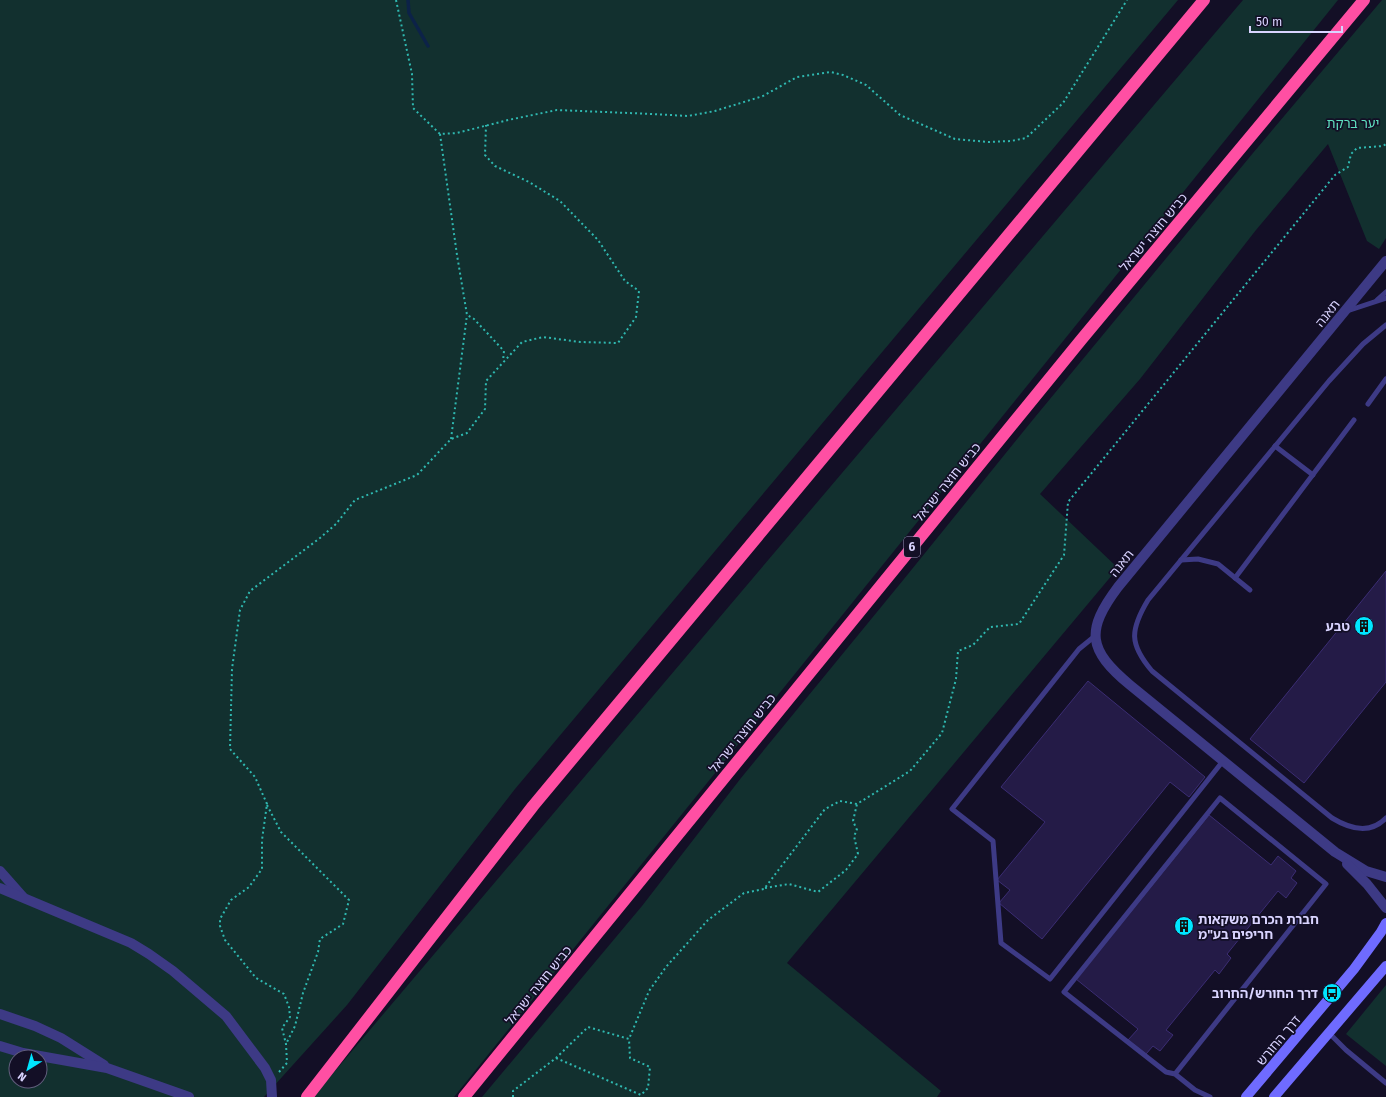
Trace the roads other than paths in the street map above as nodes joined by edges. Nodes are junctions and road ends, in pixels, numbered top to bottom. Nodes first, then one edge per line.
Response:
1 (1204, 0) edge
2 (1364, 0) edge
3 (1386, 260) edge
4 (1386, 292) edge
5 (1386, 298) edge
6 (1374, 303) junction
7 (1345, 312) junction
8 (1386, 325) edge
9 (1386, 379) edge
10 (1368, 404) dead end
11 (1354, 420) dead end
12 (1276, 446) junction
13 (1313, 475) junction
14 (1181, 560) junction
15 (1235, 578) junction
16 (1250, 590) dead end
17 (1095, 636) junction
18 (1223, 761) junction
19 (1386, 818) edge
20 (1335, 852) junction
21 (0, 871) edge
22 (1386, 877) edge
23 (0, 888) edge
24 (26, 900) junction
25 (1386, 908) edge
26 (1386, 923) edge
27 (1386, 966) edge
28 (0, 1014) edge
29 (1329, 1033) junction
30 (0, 1046) edge
31 (107, 1068) junction
32 (1175, 1074) junction
33 (1386, 1083) edge
34 (1195, 1090) junction
35 (189, 1097) edge
36 (272, 1097) edge
37 (307, 1097) edge
38 (464, 1097) edge
39 (1200, 1097) edge
40 (1210, 1097) edge
41 (1246, 1097) edge
42 (1274, 1097) edge

1 - 37 highway
2 - 38 highway, כביש חוצה ישראל / 6
3 - 7 street, תאנה
4 - 6 lane
5 - 6 lane
6 - 7 lane
7 - 17 street, תאנה
8 - 12 lane
9 - 10 lane
11 - 13 lane
12 - 13 lane
12 - 14 lane
13 - 15 lane
14 - 15 lane
14 - 19 lane
15 - 16 lane
17 - 18 street
17 - 18 lane
18 - 20 street
20 - 22 street
20 - 25 street
21 - 24 street
23 - 24 street
24 - 36 street
26 - 41 street, דרך החורש
27 - 29 street
28 - 31 street
29 - 33 lane
29 - 42 street
30 - 31 street
31 - 35 street
32 - 32 lane
32 - 34 lane
34 - 39 lane
34 - 40 lane

